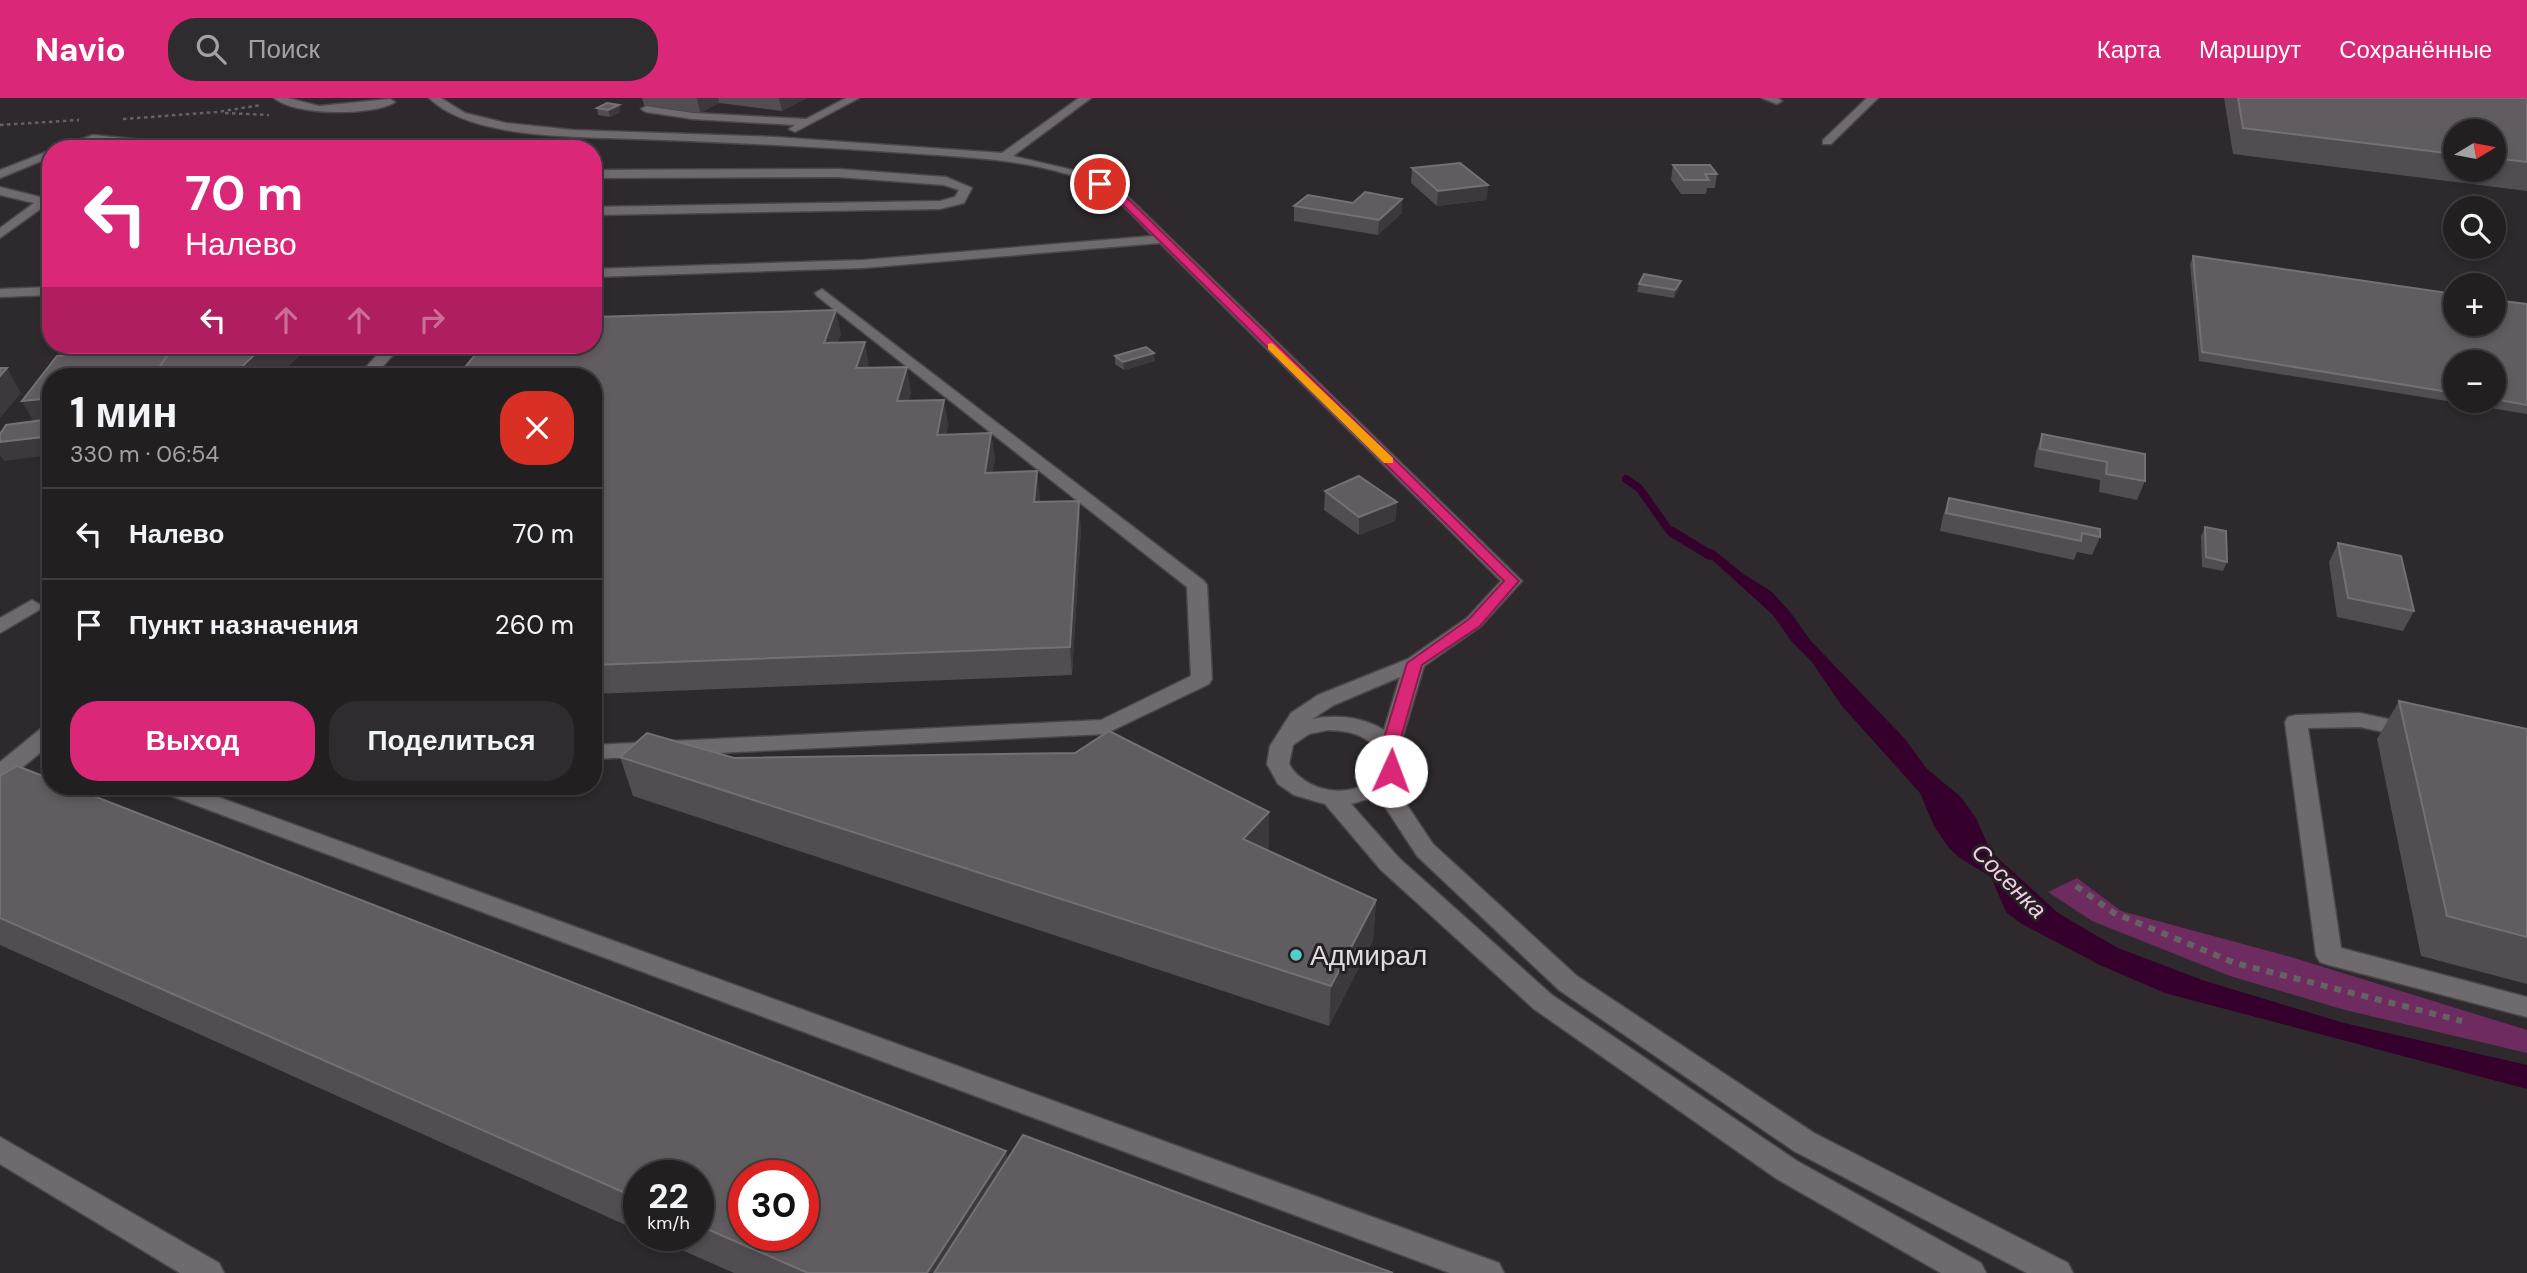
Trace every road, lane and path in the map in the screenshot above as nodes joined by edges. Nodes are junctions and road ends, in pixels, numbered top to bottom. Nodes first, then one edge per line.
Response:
1 (434, 98) edge
2 (854, 98) edge
3 (1086, 98) edge
4 (1873, 98) edge
5 (282, 100) edge
6 (390, 102) dead end
7 (646, 109) dead end
8 (752, 116) junction
9 (120, 119) dead end
10 (78, 120) dead end
11 (807, 122) junction
12 (0, 125) edge
13 (725, 139) junction
14 (87, 140) edge
15 (113, 140) edge
16 (775, 140) junction
17 (1827, 142) dead end
18 (42, 157) edge
19 (1004, 157) junction
20 (0, 174) edge
21 (602, 174) edge
22 (0, 191) edge
23 (42, 201) edge
24 (42, 205) edge
25 (602, 211) edge
26 (0, 234) edge
27 (1161, 239) junction
28 (602, 273) edge
29 (42, 291) edge
30 (0, 293) edge
31 (822, 293) dead end
32 (386, 354) edge
33 (373, 368) edge
34 (32, 606) dead end
35 (0, 627) edge
36 (1415, 663) junction
37 (2437, 737) edge
38 (42, 742) edge
39 (1284, 742) junction
40 (1389, 748) junction
41 (602, 752) edge
42 (0, 774) edge
43 (1382, 784) junction
44 (190, 795) edge
45 (1332, 798) junction
46 (2076, 886) dead end
47 (2527, 1007) edge
48 (2473, 1023) dead end
49 (0, 1149) edge
50 (208, 1273) edge
51 (1488, 1273) edge
52 (1970, 1273) edge
53 (2057, 1273) edge

1 - 13 street
2 - 11 street
3 - 19 street
4 - 17 street
5 - 6 street
5 - 9 path
7 - 8 street
8 - 11 street
8 - 13 street
10 - 12 path
11 - 16 street
13 - 16 street
14 - 15 street
16 - 19 street
18 - 20 street
19 - 27 street
21 - 25 street
22 - 23 street
24 - 26 street
27 - 28 street
27 - 36 street
29 - 30 street
31 - 41 street
32 - 33 street
34 - 35 street
36 - 39 street
36 - 40 street
37 - 47 street
38 - 42 street
39 - 40 street
39 - 45 street
40 - 43 street
43 - 45 street
43 - 53 street
44 - 51 street
45 - 52 street
46 - 48 path
49 - 50 street

